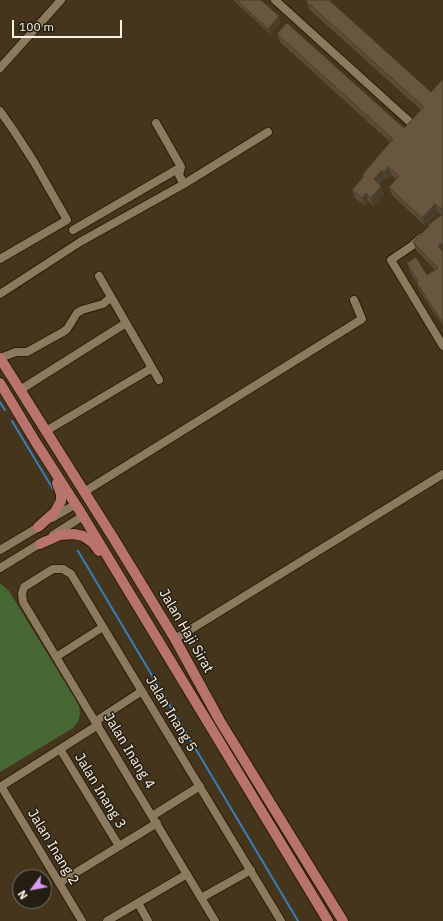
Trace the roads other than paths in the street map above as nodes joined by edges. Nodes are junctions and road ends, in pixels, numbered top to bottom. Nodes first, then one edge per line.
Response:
1 (61, 0) edge
2 (275, 0) edge
3 (0, 68) edge
4 (0, 111) edge
5 (156, 123) dead end
6 (411, 123) edge
7 (268, 132) dead end
8 (181, 167) junction
9 (184, 184) junction
10 (66, 220) junction
11 (73, 230) junction
12 (423, 236) edge
13 (80, 242) junction
14 (0, 259) edge
15 (99, 276) dead end
16 (0, 294) edge
17 (111, 297) junction
18 (354, 300) dead end
19 (126, 323) junction
20 (443, 346) edge
21 (0, 358) edge
22 (152, 368) junction
23 (0, 377) edge
24 (159, 380) dead end
25 (0, 383) edge
26 (20, 390) junction
27 (6, 393) junction
28 (46, 431) junction
29 (35, 441) junction
30 (443, 474) edge
31 (84, 492) junction
32 (81, 509) junction
33 (38, 527) junction
34 (114, 539) junction
35 (40, 544) junction
36 (0, 550) edge
37 (0, 568) edge
38 (22, 594) joint
39 (103, 627) junction
40 (176, 639) junction
41 (56, 657) junction
42 (180, 675) junction
43 (142, 691) junction
44 (97, 723) junction
45 (60, 749) junction
46 (0, 786) edge
47 (200, 786) junction
48 (154, 820) junction
49 (119, 846) junction
50 (251, 870) junction
51 (187, 874) junction
52 (59, 883) junction
53 (201, 898) junction
54 (138, 903) junction
55 (82, 921) edge
56 (107, 921) edge
57 (148, 921) edge
58 (215, 921) edge
59 (281, 921) edge
60 (328, 921) edge
61 (343, 921) edge

1 - 3 street
2 - 6 street
4 - 10 street
5 - 8 street
7 - 9 street
8 - 9 street
8 - 11 street
9 - 13 street
10 - 11 street
10 - 14 street
11 - 13 street
12 - 20 street
13 - 16 street
15 - 17 street
17 - 19 street
17 - 21 street
18 - 31 street
19 - 22 street
19 - 26 street
21 - 26 main road, Jalan Haji Sirat
22 - 24 street
22 - 28 street
23 - 27 main road
25 - 27 main road, Jalan Haji Sirat
26 - 28 main road, Jalan Haji Sirat
26 - 32 main road
27 - 29 main road, Jalan Haji Sirat
28 - 31 main road, Jalan Haji Sirat
29 - 32 main road, Jalan Haji Sirat
29 - 33 main road
30 - 40 street
31 - 34 main road, Jalan Haji Sirat
32 - 33 street
32 - 34 main road
32 - 35 street
32 - 42 main road, Jalan Haji Sirat
33 - 36 street
34 - 40 main road, Jalan Haji Sirat
35 - 37 street
35 - 42 main road
38 - 39 street, Jalan Inang 5
38 - 41 street, Jalan Inang 4
39 - 41 street
39 - 43 street, Jalan Inang 5
40 - 61 main road, Jalan Haji Sirat
41 - 44 street, Jalan Inang 4
42 - 60 main road, Jalan Haji Sirat
43 - 44 street
43 - 47 street, Jalan Inang 5
44 - 45 street
44 - 48 street, Jalan Inang 4
45 - 46 street
45 - 49 street, Jalan Inang 3
46 - 52 street, Jalan Inang 2
47 - 48 street
47 - 50 street, Jalan Inang 5
48 - 49 street
48 - 51 street, Jalan Inang 4
49 - 52 street
50 - 53 street
50 - 59 street, Jalan Inang 5
51 - 53 street, Jalan Inang 4
51 - 54 street
52 - 55 street, Jalan Inang 2
53 - 58 street, Jalan Inang 4
54 - 56 street
54 - 57 street

